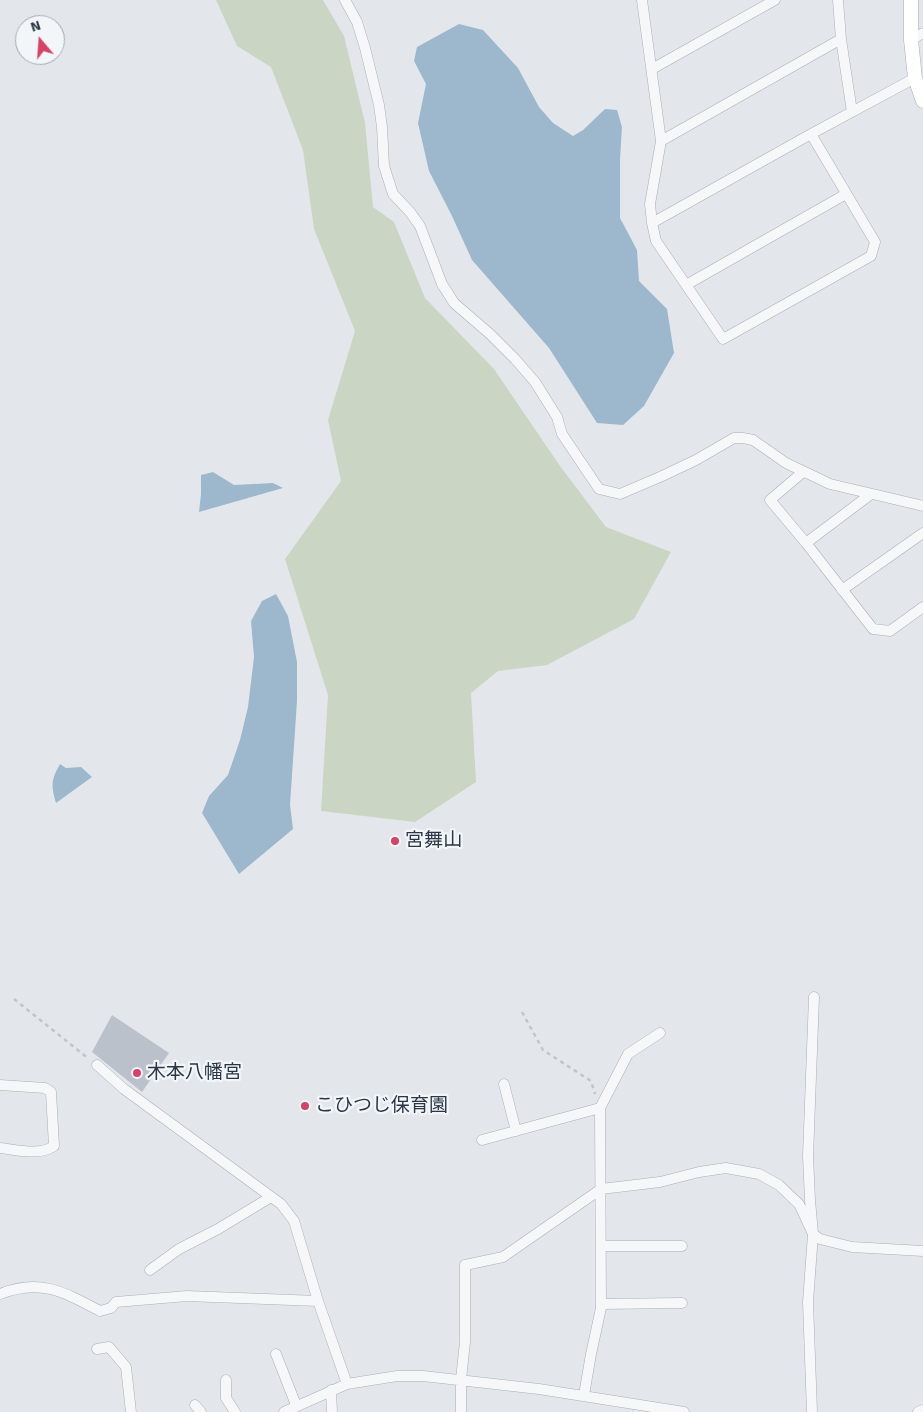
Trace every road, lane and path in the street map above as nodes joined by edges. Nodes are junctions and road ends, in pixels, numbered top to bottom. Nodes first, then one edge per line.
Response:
1 (345, 0) edge
2 (642, 0) edge
3 (775, 0) edge
4 (838, 0) edge
5 (911, 0) edge
6 (917, 36) edge
7 (841, 39) junction
8 (652, 69) junction
9 (915, 78) junction
10 (923, 101) edge
11 (852, 112) junction
12 (811, 134) junction
13 (660, 141) junction
14 (846, 194) junction
15 (652, 223) junction
16 (686, 285) junction
17 (803, 472) junction
18 (870, 494) junction
19 (923, 506) edge
20 (923, 533) edge
21 (806, 543) junction
22 (842, 590) junction
23 (923, 607) edge
24 (814, 998) dead end
25 (14, 999) dead end
26 (522, 1012) dead end
27 (660, 1033) dead end
28 (97, 1066) joint
29 (504, 1084) dead end
30 (0, 1085) edge
31 (600, 1108) junction
32 (516, 1131) junction
33 (482, 1140) dead end
34 (0, 1148) edge
35 (602, 1189) junction
36 (271, 1197) junction
37 (813, 1234) junction
38 (601, 1246) junction
39 (682, 1246) dead end
40 (923, 1251) edge
41 (150, 1270) dead end
42 (0, 1294) edge
43 (318, 1301) junction
44 (682, 1302) dead end
45 (602, 1304) junction
46 (97, 1349) dead end
47 (276, 1354) dead end
48 (461, 1379) junction
49 (226, 1380) dead end
50 (347, 1384) junction
51 (331, 1390) junction
52 (584, 1396) junction
53 (296, 1405) junction
54 (923, 1410) edge
55 (131, 1412) edge
56 (235, 1412) edge
57 (284, 1412) edge
58 (332, 1412) edge
59 (461, 1412) edge
60 (684, 1412) edge
61 (812, 1412) edge
62 (918, 1412) edge

1 - 17 street
2 - 8 street
3 - 8 street
4 - 7 street
5 - 6 street
6 - 9 street
7 - 11 street
7 - 13 street
8 - 13 street
9 - 10 street
9 - 11 street
11 - 12 street
12 - 14 street
12 - 15 street
13 - 15 street
14 - 16 street
14 - 16 street
15 - 16 street
17 - 18 street
17 - 21 street
18 - 19 street
18 - 21 street
20 - 22 street
21 - 22 street
22 - 23 street
24 - 37 street
25 - 28 path
26 - 31 path
27 - 31 street
28 - 36 street
29 - 32 street
30 - 34 street
31 - 32 street
31 - 35 street
32 - 33 street
35 - 37 street
35 - 38 street
35 - 48 street
36 - 41 street
36 - 43 street
37 - 40 street
37 - 61 street
38 - 39 street
38 - 45 street
42 - 43 street
43 - 50 street
44 - 45 street
45 - 52 street
46 - 55 street
47 - 53 street
48 - 50 street
48 - 52 street
48 - 59 street
49 - 56 street
50 - 51 street
51 - 53 street
51 - 58 street
52 - 60 street
53 - 57 street
54 - 62 street

